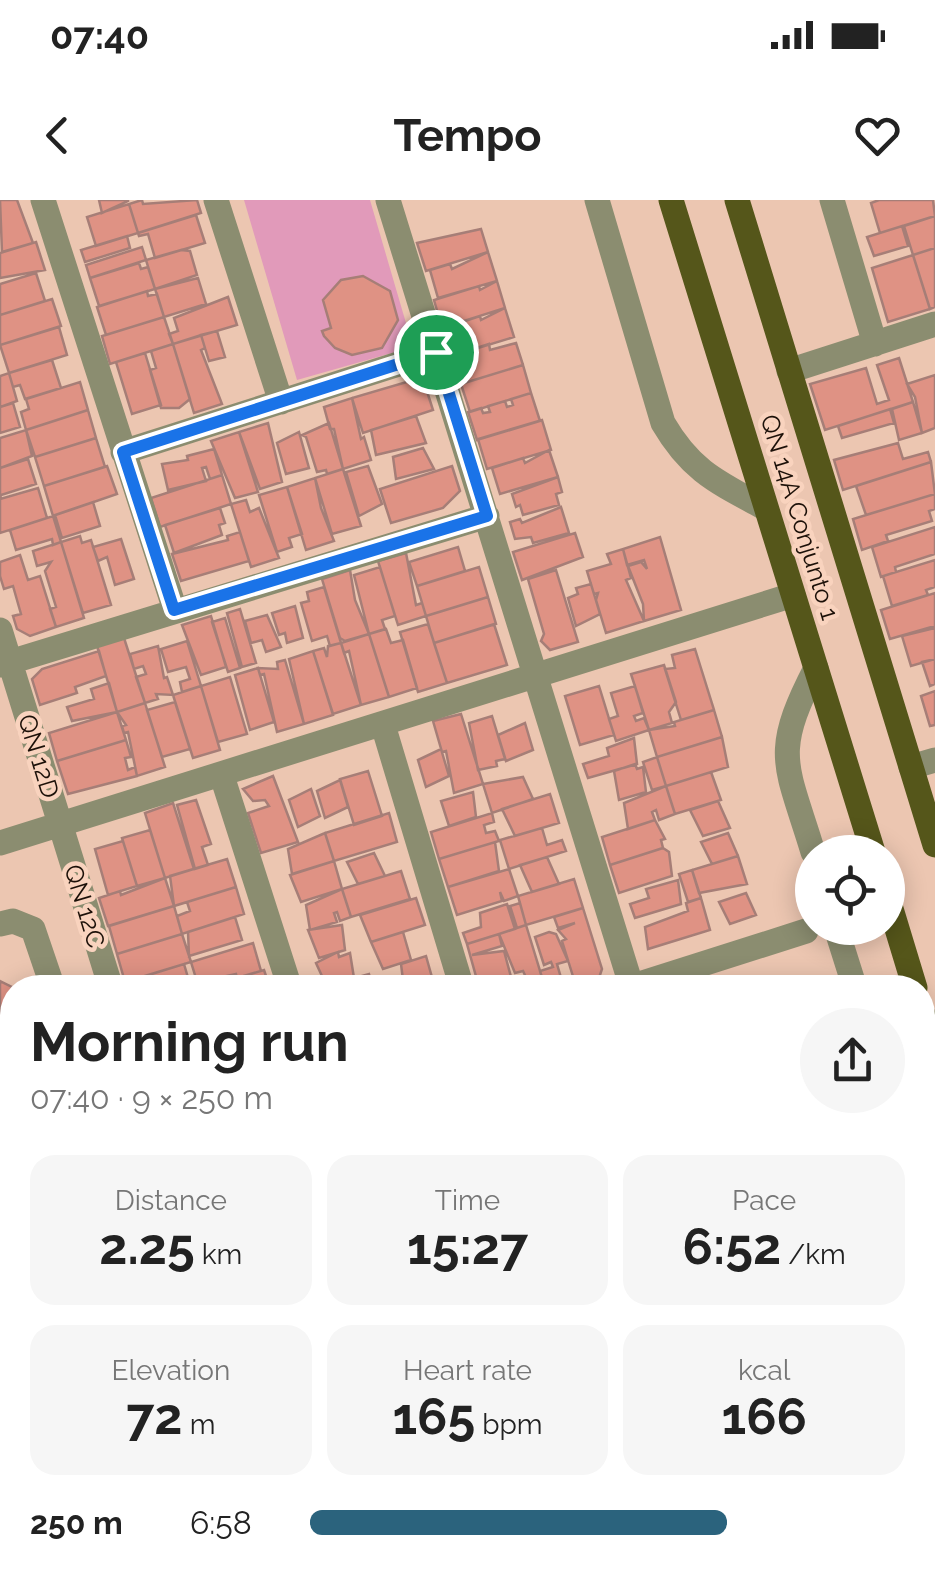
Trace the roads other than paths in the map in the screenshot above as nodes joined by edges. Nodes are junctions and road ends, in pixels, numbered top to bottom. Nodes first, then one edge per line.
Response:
1 (43, 200) edge
2 (216, 200) edge
3 (388, 200) edge
4 (596, 200) edge
5 (672, 200) edge
6 (736, 200) edge
7 (832, 200) edge
8 (935, 324) edge
9 (875, 344) junction
10 (436, 352) junction
11 (789, 371) junction
12 (281, 402) junction
13 (123, 452) junction
14 (765, 508) junction
15 (487, 516) junction
16 (794, 595) junction
17 (174, 610) junction
18 (0, 630) edge
19 (5, 663) edge
20 (816, 668) junction
21 (536, 676) junction
22 (383, 725) junction
23 (923, 763) edge
24 (222, 776) junction
25 (60, 824) junction
26 (808, 835) edge
27 (868, 835) edge
28 (0, 843) edge
29 (935, 844) edge
30 (0, 924) edge
31 (795, 935) edge
32 (841, 945) edge
33 (902, 945) edge
34 (49, 975) edge
35 (107, 975) edge
36 (286, 975) edge
37 (458, 975) edge
38 (626, 975) edge
39 (668, 975) edge
40 (851, 975) edge
41 (911, 975) edge

1 - 13 street
2 - 12 street
3 - 10 street
4 - 14 street
5 - 14 main road, QN 14A Conjunto 1
6 - 11 main road, QN 14A Conjunto 1
7 - 9 street
8 - 9 street
9 - 11 street
10 - 12 street
10 - 15 street
11 - 23 main road, QN 14A Conjunto 1
12 - 13 street
13 - 17 street
14 - 16 main road, QN 14A Conjunto 1
15 - 17 street
15 - 21 street
16 - 20 main road, QN 14A Conjunto 1
16 - 21 street
17 - 19 street
18 - 19 street, QN 12D
19 - 25 street, QN 12D
20 - 26 street
20 - 27 main road, QN 14A Conjunto 1
21 - 22 street
21 - 38 street
22 - 24 street
22 - 37 street
23 - 29 main road, QN 14A Conjunto 1
24 - 25 street
24 - 36 street
25 - 28 street
25 - 35 street, QN 12C
30 - 34 street
31 - 39 street
32 - 40 street
33 - 41 main road

